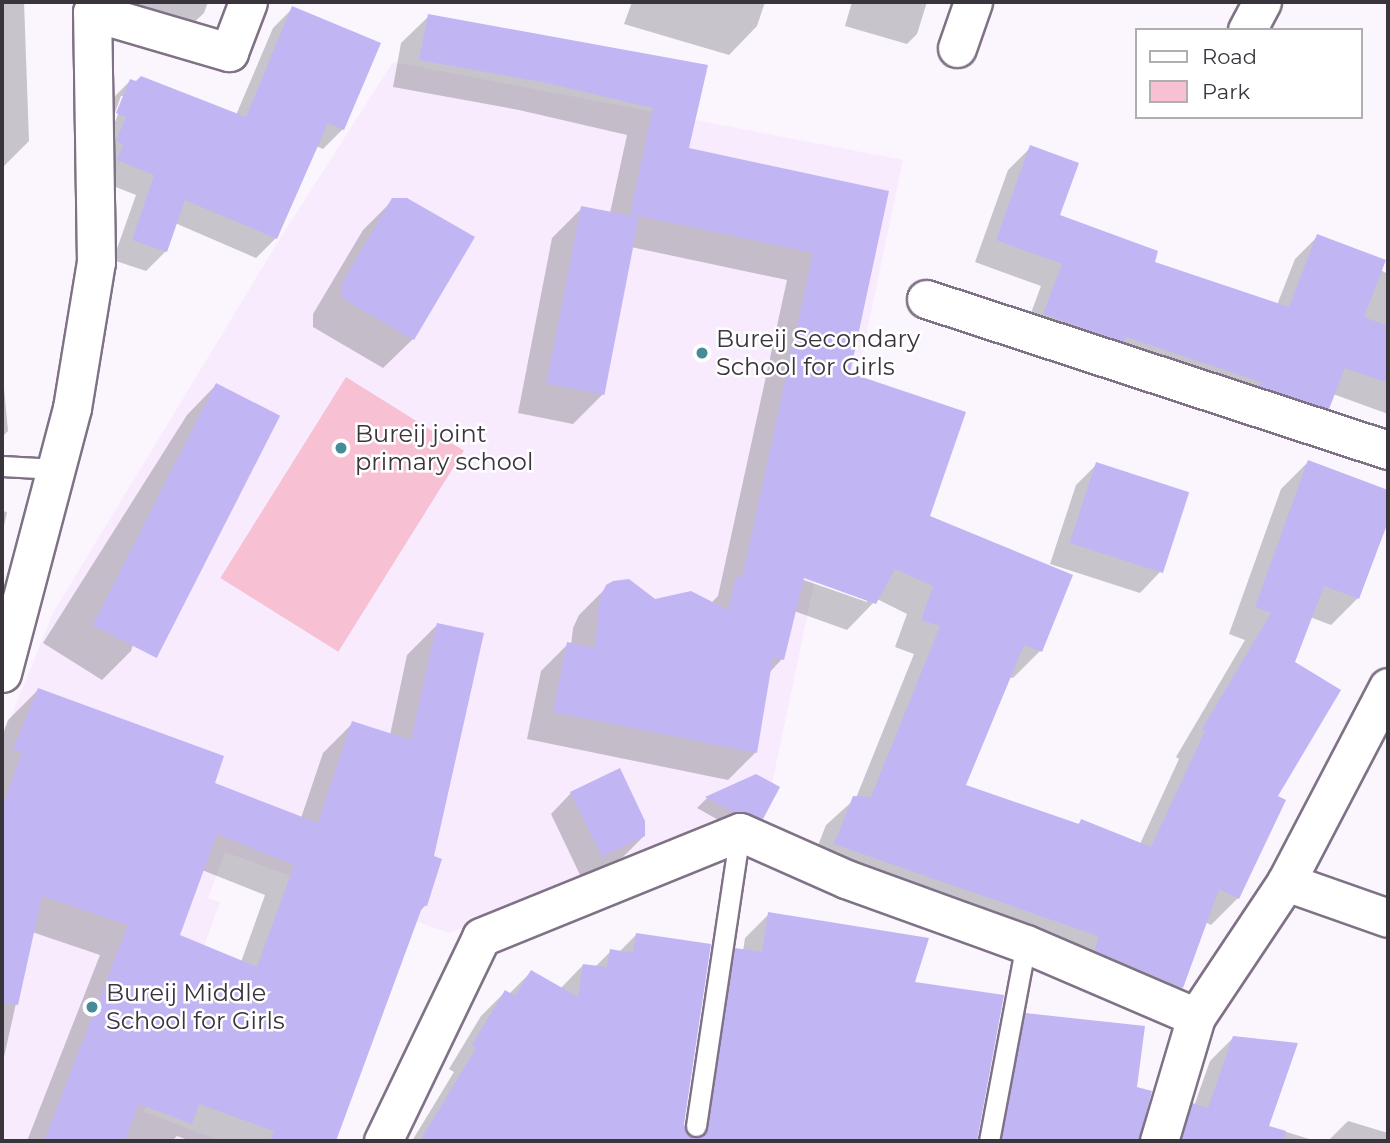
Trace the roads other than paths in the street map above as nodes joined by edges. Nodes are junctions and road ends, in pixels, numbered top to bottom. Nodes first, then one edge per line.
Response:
1 (247, 2) edge
2 (973, 2) edge
3 (1262, 2) edge
4 (91, 7) edge
5 (1248, 28) edge
6 (957, 48) dead end
7 (926, 299) dead end
8 (1388, 450) edge
9 (2, 466) edge
10 (56, 469) junction
11 (2, 673) edge
12 (1388, 687) edge
13 (740, 832) junction
14 (1286, 882) junction
15 (1388, 918) edge
16 (1026, 944) junction
17 (1196, 1017) junction
18 (696, 1126) dead end
19 (383, 1141) edge
20 (989, 1141) edge
21 (1159, 1141) edge

1 - 4 street
2 - 6 street
3 - 5 street
4 - 10 street
7 - 8 street
9 - 10 lane
10 - 11 street
12 - 14 street
13 - 16 street
13 - 18 lane
13 - 19 street
14 - 15 street
14 - 17 street
16 - 17 street
16 - 20 lane
17 - 21 street

